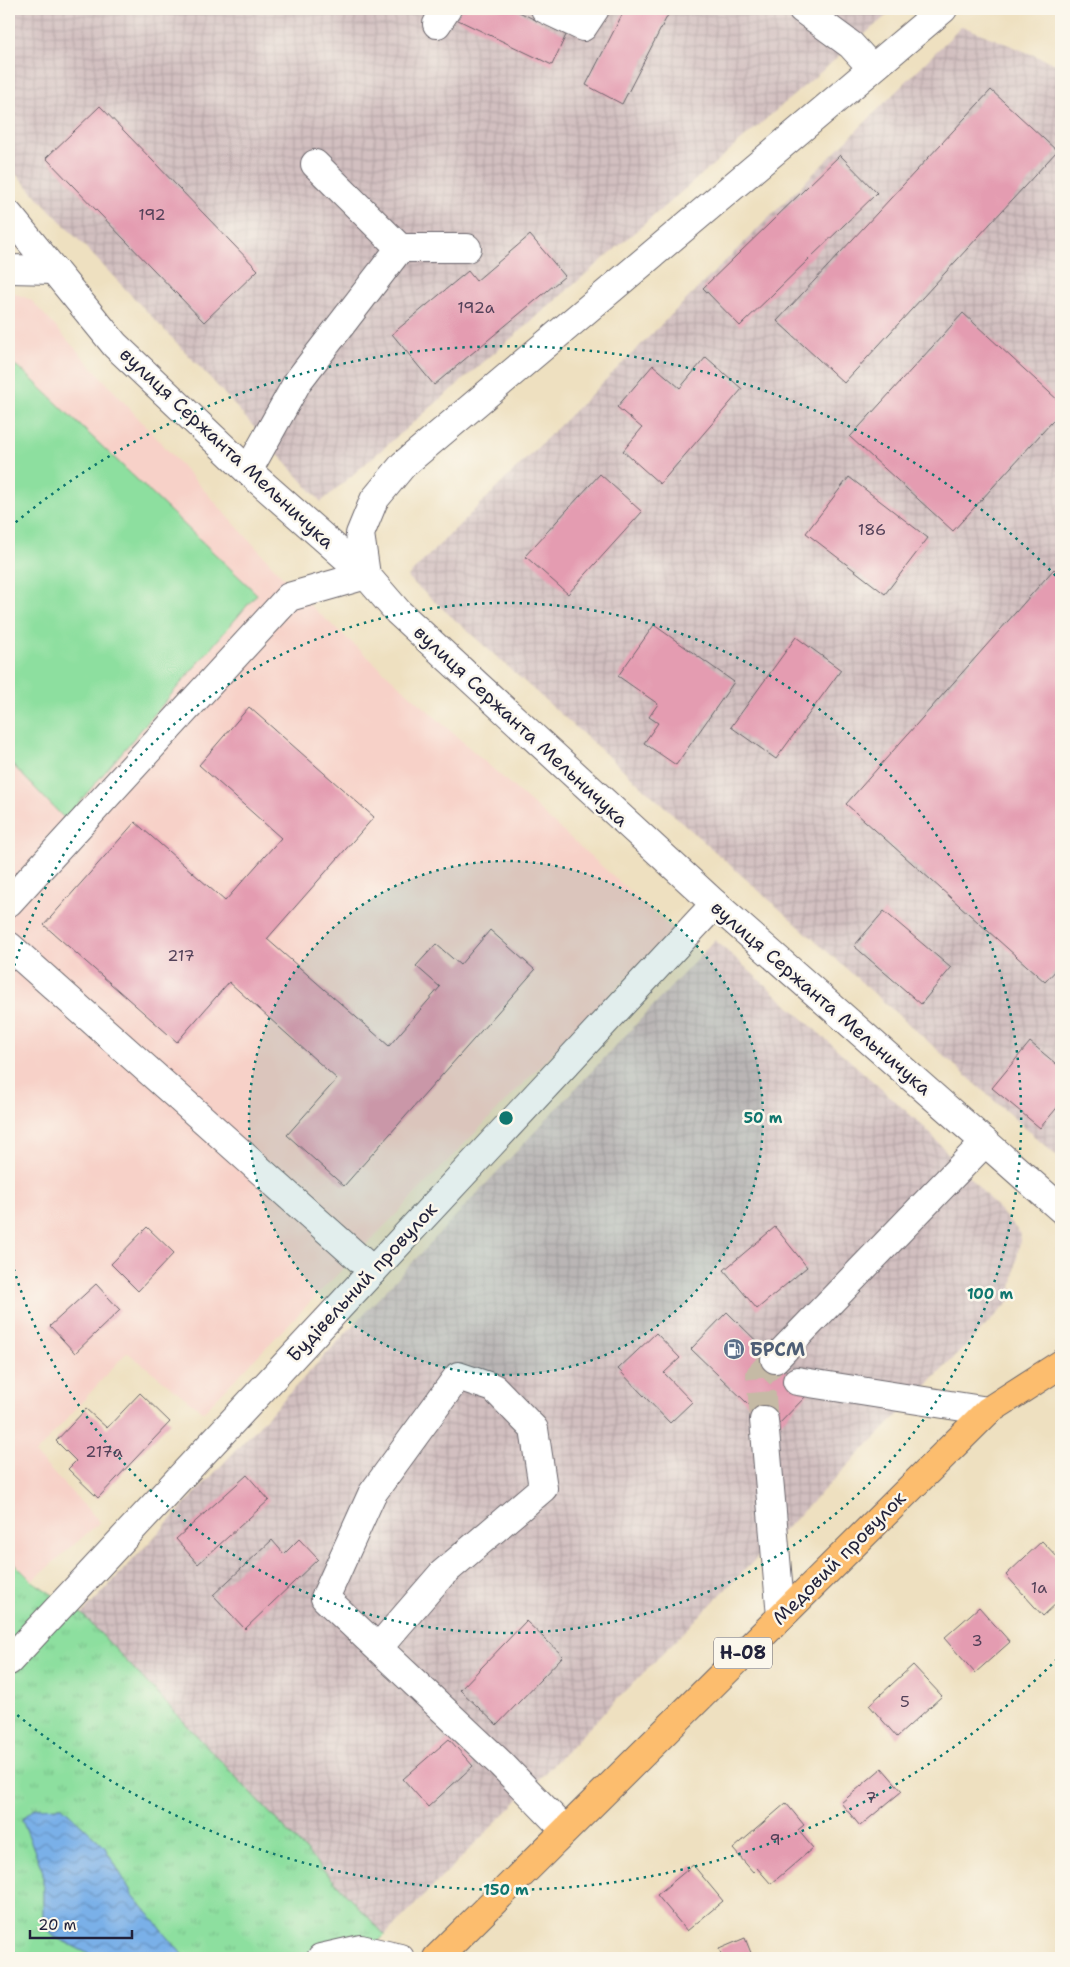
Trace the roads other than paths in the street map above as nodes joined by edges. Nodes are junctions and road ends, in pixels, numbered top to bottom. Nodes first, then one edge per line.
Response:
1 (545, 9) edge
2 (595, 9) edge
3 (802, 9) edge
4 (943, 9) edge
5 (872, 68) junction
6 (315, 164) dead end
7 (9, 215) edge
8 (400, 248) junction
9 (466, 248) dead end
10 (9, 269) edge
11 (54, 270) junction
12 (248, 471) junction
13 (366, 574) junction
14 (9, 902) edge
15 (715, 904) junction
16 (9, 946) edge
17 (985, 1142) junction
18 (1061, 1209) edge
19 (373, 1271) junction
20 (775, 1359) tunnel mouth
21 (1061, 1364) edge
22 (797, 1380) dead end
23 (988, 1411) junction
24 (764, 1420) tunnel mouth
25 (781, 1616) junction
26 (378, 1648) junction
27 (9, 1661) edge
28 (565, 1830) junction
29 (321, 1958) edge
30 (400, 1958) edge
31 (437, 1958) edge

1 - 2 street
3 - 5 street
4 - 5 street
5 - 13 street
6 - 8 street
7 - 11 street, вулиця Сержанта Мельничука
8 - 9 street
8 - 12 street
10 - 11 street
11 - 12 street, вулиця Сержанта Мельничука
12 - 13 street, вулиця Сержанта Мельничука
13 - 14 street
13 - 15 street, вулиця Сержанта Мельничука
15 - 17 street, вулиця Сержанта Мельничука
15 - 19 street, Будівельний провулок
16 - 19 street
17 - 18 street, вулиця Сержанта Мельничука
17 - 20 street
19 - 27 street, Будівельний провулок
21 - 23 main road, Медовий провулок / Н-08
22 - 23 street
23 - 25 main road, Медовий провулок / Н-08
24 - 25 street
25 - 28 main road, Медовий провулок / Н-08
26 - 26 street
26 - 28 street
28 - 31 main road, Медовий провулок / Н-08
29 - 30 street

